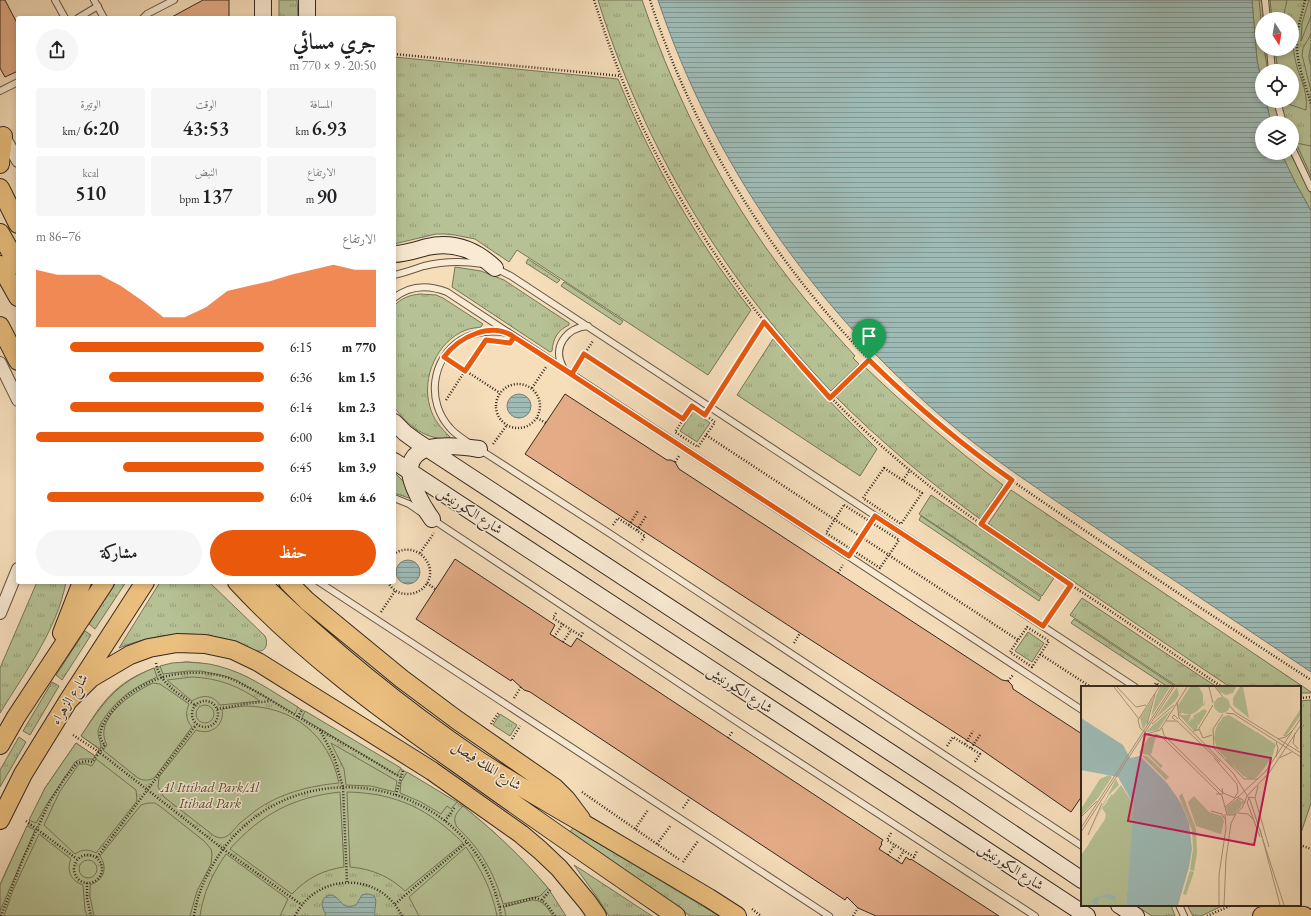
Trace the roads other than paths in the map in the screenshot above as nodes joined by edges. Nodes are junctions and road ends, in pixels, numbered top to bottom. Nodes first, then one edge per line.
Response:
1 (55, 0) edge
2 (94, 0) edge
3 (174, 0) edge
4 (262, 0) edge
5 (306, 0) edge
6 (1265, 0) edge
7 (98, 6) junction
8 (1266, 12) edge
9 (64, 16) edge
10 (81, 16) edge
11 (103, 16) edge
12 (145, 16) edge
13 (263, 16) edge
14 (307, 16) edge
15 (16, 83) edge
16 (0, 91) edge
17 (2, 132) edge
18 (16, 158) edge
19 (1298, 160) edge
20 (0, 164) edge
21 (0, 188) edge
22 (1311, 188) edge
23 (16, 219) edge
24 (0, 233) edge
25 (396, 254) edge
26 (16, 261) edge
27 (0, 265) edge
28 (495, 268) junction
29 (396, 274) edge
30 (16, 293) edge
31 (396, 297) edge
32 (0, 326) edge
33 (588, 326) junction
34 (508, 333) junction
35 (16, 358) edge
36 (0, 363) edge
37 (564, 369) junction
38 (16, 396) edge
39 (396, 424) edge
40 (427, 449) junction
41 (479, 449) junction
42 (396, 462) edge
43 (410, 470) junction
44 (396, 499) edge
45 (432, 519) junction
46 (16, 574) edge
47 (81, 584) edge
48 (104, 584) edge
49 (144, 584) edge
50 (262, 584) edge
51 (290, 584) edge
52 (322, 584) edge
53 (330, 584) edge
54 (240, 585) edge
55 (336, 593) junction
56 (0, 613) edge
57 (50, 666) junction
58 (1133, 686) edge
59 (68, 701) junction
60 (1081, 709) edge
61 (16, 717) junction
62 (0, 724) edge
63 (0, 745) edge
64 (432, 771) junction
65 (530, 816) junction
66 (0, 820) edge
67 (585, 825) junction
68 (1081, 845) edge
69 (1081, 879) edge
70 (576, 888) junction
71 (1179, 906) edge
72 (1120, 908) edge
73 (597, 916) edge
74 (676, 916) edge
75 (737, 916) edge
76 (829, 916) edge
77 (1035, 916) edge
78 (1087, 916) edge
79 (1136, 916) edge
80 (1184, 916) edge
81 (1262, 916) edge
82 (1304, 916) edge

1 - 9 lane
2 - 7 lane
3 - 12 lane
4 - 13 main road
5 - 14 main road
6 - 8 lane
7 - 10 lane
7 - 11 lane
15 - 16 lane
17 - 18 street
17 - 20 main road
19 - 22 lane
21 - 23 main road
24 - 26 main road
25 - 28 main road
27 - 30 main road
28 - 29 lane
28 - 33 lane
31 - 34 lane
32 - 35 main road
33 - 37 lane
33 - 58 lane
34 - 37 lane
34 - 41 lane
36 - 38 street
37 - 60 lane
39 - 40 main road, شارع الكورنيش
40 - 41 main road
40 - 43 main road
40 - 69 main road, شارع الكورنيش
41 - 68 lane
42 - 43 main road, شارع الكورنيش
43 - 45 main road
43 - 78 main road, شارع الكورنيش
44 - 45 lane
45 - 77 lane
46 - 56 street
47 - 57 main road
48 - 57 main road
49 - 59 main road, شارع الزهراء
50 - 67 main road, شارع الملك فيصل
51 - 67 main road
52 - 55 lane
53 - 55 lane
54 - 65 main road, شارع الملك فيصل
55 - 76 lane
57 - 61 main road
59 - 64 main road
59 - 66 main road, شارع الزهراء
61 - 62 main road
61 - 63 main road
64 - 65 main road
64 - 70 main road
65 - 70 main road
65 - 74 main road, شارع الملك فيصل
67 - 75 main road, شارع الملك فيصل
70 - 73 main road
71 - 80 lane
72 - 79 main road
81 - 82 main road

